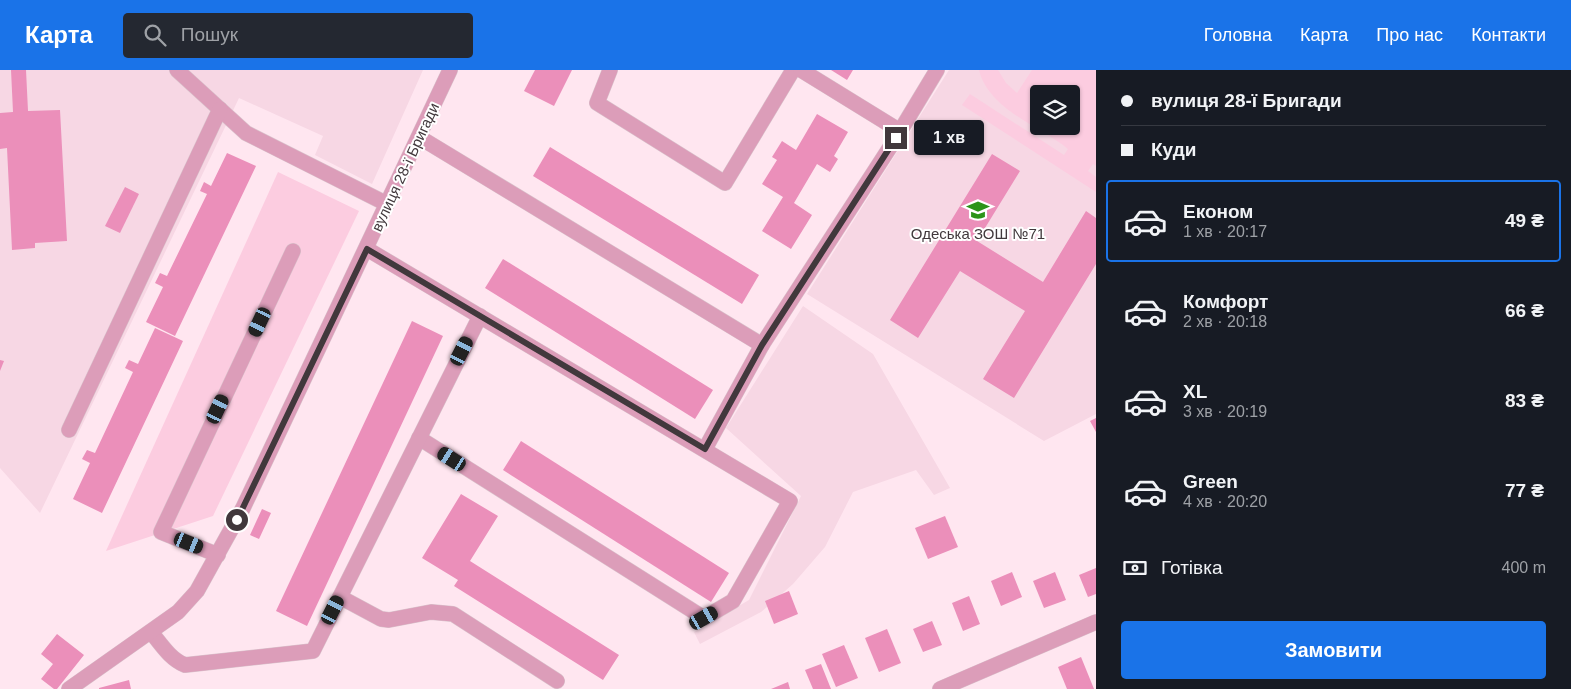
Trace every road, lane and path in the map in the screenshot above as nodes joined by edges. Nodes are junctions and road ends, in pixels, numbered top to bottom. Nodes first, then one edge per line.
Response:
1 (177, 70) edge
2 (450, 70) edge
3 (610, 70) edge
4 (793, 70) edge
5 (801, 70) edge
6 (937, 70) edge
7 (220, 109) junction
8 (900, 131) junction
9 (419, 137) junction
10 (387, 204) junction
11 (367, 249) junction
12 (293, 251) dead end
13 (480, 316) junction
14 (762, 345) junction
15 (69, 430) dead end
16 (419, 438) junction
17 (705, 449) junction
18 (218, 555) junction
19 (340, 597) junction
20 (1096, 622) edge
21 (151, 632) junction
22 (557, 681) dead end
23 (69, 689) edge
24 (940, 689) edge

1 - 7 street
2 - 9 street, вулиця 28-ї Бригади
3 - 4 street
5 - 8 street
6 - 8 street
7 - 10 street
7 - 15 street
8 - 14 street
9 - 10 street, вулиця 28-ї Бригади
9 - 14 street
10 - 11 street, вулиця 28-ї Бригади
11 - 13 street
11 - 18 street, вулиця 28-ї Бригади
12 - 18 street
13 - 16 street
13 - 17 street
14 - 17 street
16 - 17 street
16 - 19 street
18 - 21 street, вулиця 28-ї Бригади
19 - 21 street
19 - 22 street
20 - 24 street
21 - 23 street, вулиця 28-ї Бригади

